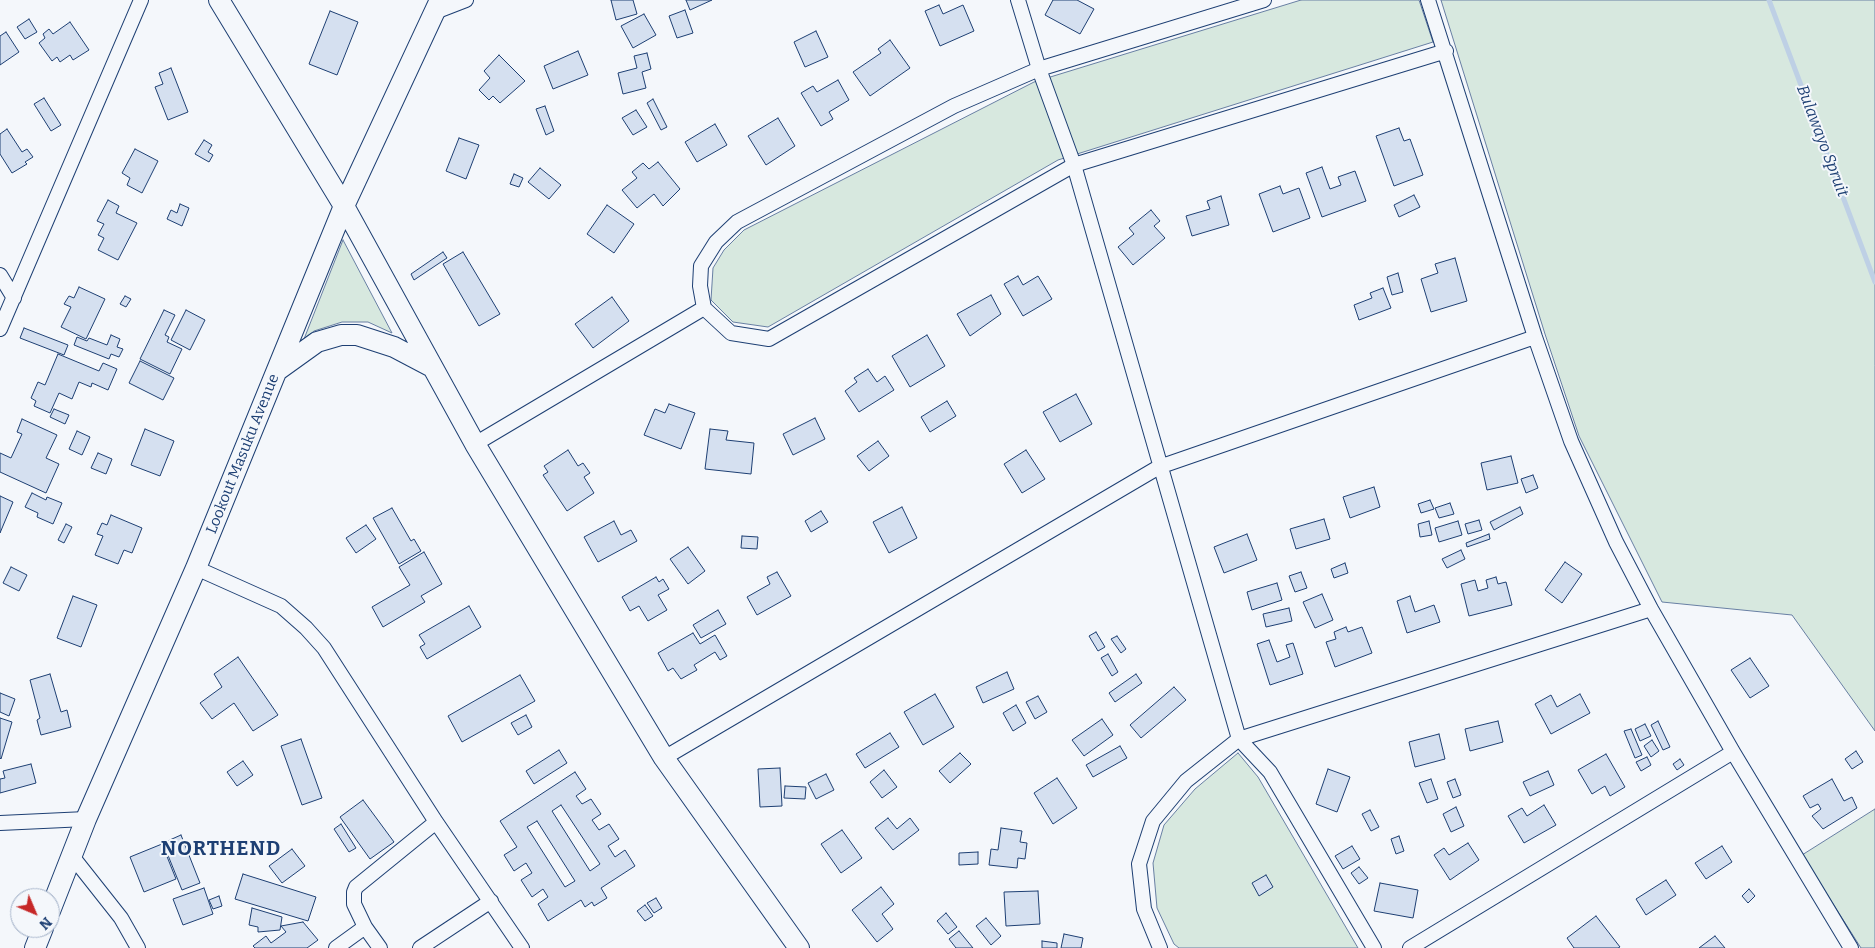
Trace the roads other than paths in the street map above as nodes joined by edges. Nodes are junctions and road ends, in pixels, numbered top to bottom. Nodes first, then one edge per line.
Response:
1 (141, 0) edge
2 (219, 0) edge
3 (466, 0) edge
4 (1018, 0) edge
5 (1264, 0) edge
6 (1428, 0) edge
7 (438, 6) edge
8 (1446, 51) junction
9 (1038, 69) junction
10 (1074, 165) junction
11 (344, 206) junction
12 (0, 275) edge
13 (14, 298) junction
14 (704, 308) junction
15 (0, 329) edge
16 (1535, 337) junction
17 (432, 367) junction
18 (277, 372) junction
19 (475, 444) junction
20 (1159, 467) junction
21 (196, 568) junction
22 (1650, 609) junction
23 (1239, 739) junction
24 (1733, 752) junction
25 (664, 758) junction
26 (86, 819) junction
27 (436, 822) junction
28 (0, 824) edge
29 (72, 856) junction
30 (59, 888) edge
31 (491, 901) junction
32 (365, 928) junction
33 (138, 948) edge
34 (336, 948) edge
35 (380, 948) edge
36 (420, 948) edge
37 (522, 948) edge
38 (799, 948) edge
39 (1160, 948) edge
40 (1374, 948) edge
41 (1410, 948) edge
42 (1851, 948) edge

1 - 13 street
2 - 11 street
3 - 7 street
4 - 9 street
5 - 9 street
6 - 8 street
7 - 11 street, Lookout Masuku Avenue
8 - 10 street
8 - 16 street
9 - 10 street
9 - 14 street
10 - 14 street
10 - 20 street
11 - 17 street
11 - 18 street, Lookout Masuku Avenue
12 - 13 street
13 - 15 street
14 - 19 street
16 - 20 street
16 - 22 street
17 - 18 street
17 - 19 street
18 - 21 street, Lookout Masuku Avenue
19 - 25 street
20 - 23 street
20 - 25 street
21 - 26 street, Lookout Masuku Avenue
21 - 27 street
22 - 23 street
22 - 24 street
23 - 39 street
23 - 40 street
24 - 41 street
24 - 42 street
25 - 38 street
26 - 28 street
26 - 29 street, Lookout Masuku Avenue
27 - 31 street
27 - 32 street
29 - 30 street, Lookout Masuku Avenue
29 - 33 street
31 - 36 street
31 - 37 street
32 - 34 street
32 - 35 street

